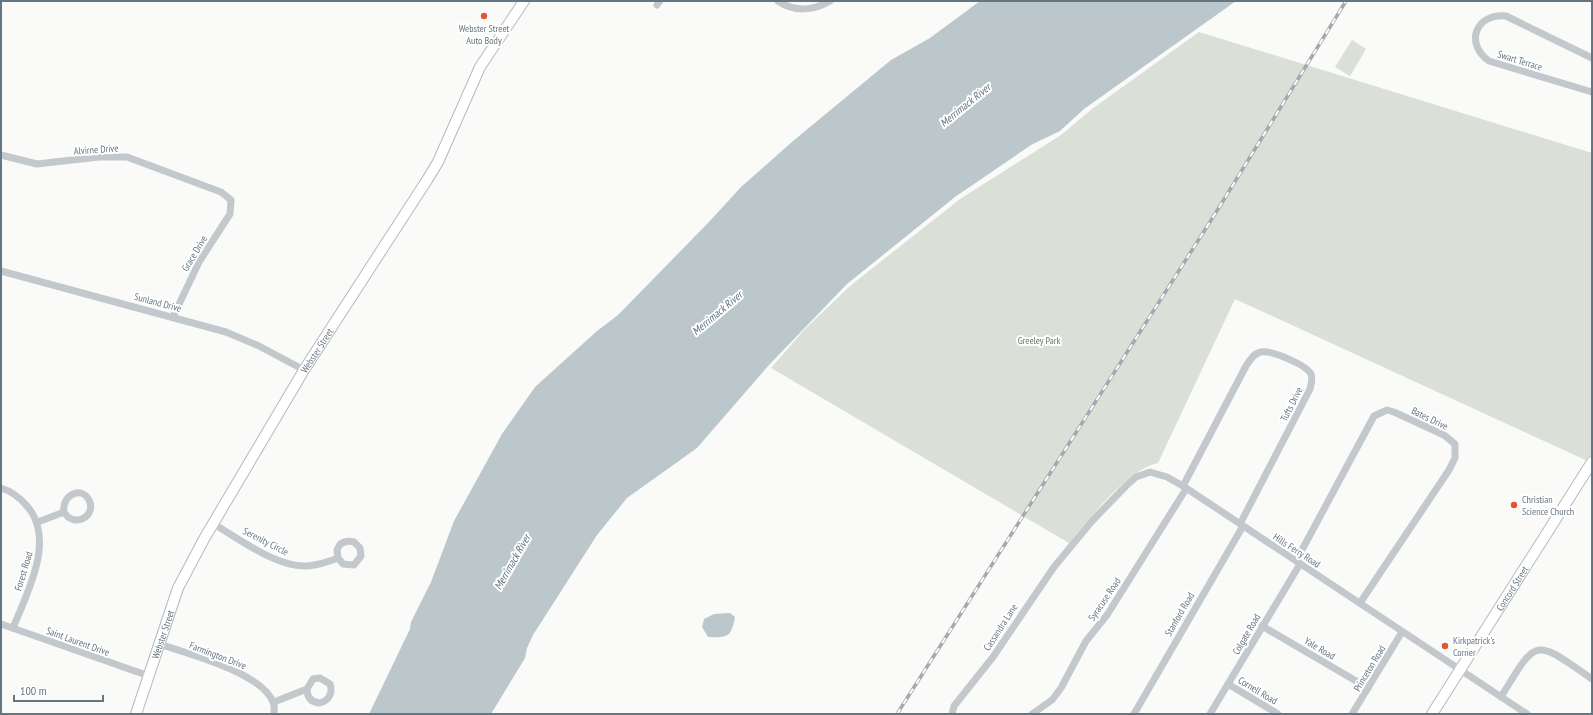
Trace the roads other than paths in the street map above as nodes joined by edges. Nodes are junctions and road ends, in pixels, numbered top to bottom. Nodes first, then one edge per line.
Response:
1 (524, 1) edge
2 (778, 1) edge
3 (830, 1) edge
4 (1592, 58) edge
5 (1592, 92) edge
6 (1, 155) edge
7 (232, 200) joint
8 (1, 271) edge
9 (173, 316) junction
10 (304, 370) junction
11 (1592, 462) edge
12 (1184, 487) junction
13 (1, 488) edge
14 (64, 512) dead end
15 (38, 522) junction
16 (212, 524) junction
17 (1241, 525) junction
18 (1067, 551) joint
19 (338, 558) dead end
20 (1298, 562) junction
21 (1360, 603) junction
22 (1, 624) edge
23 (1262, 626) junction
24 (13, 628) junction
25 (1402, 632) junction
26 (159, 644) junction
27 (1459, 669) junction
28 (149, 676) junction
29 (1592, 679) edge
30 (1228, 684) junction
31 (1368, 688) junction
32 (307, 689) dead end
33 (1501, 697) junction
34 (274, 702) junction
35 (136, 714) edge
36 (274, 714) edge
37 (952, 714) edge
38 (1032, 714) edge
39 (1134, 714) edge
40 (1210, 714) edge
41 (1278, 714) edge
42 (1352, 714) edge
43 (1432, 714) edge
44 (1526, 714) edge

1 - 10 main road, Webster Street
2 - 3 street
4 - 5 street, Swart Terrace
6 - 7 street, Alvirne Drive
7 - 9 street, Grace Drive
8 - 9 street, Sunland Drive
9 - 10 street, Sunland Drive
10 - 16 main road, Webster Street
11 - 27 main road, Concord Street
12 - 17 street, Hills Ferry Road
12 - 17 street, Tufts Drive
12 - 18 street, Hills Ferry Road
12 - 38 street, Syracuse Road
13 - 15 street
14 - 15 street
15 - 24 street, Forest Road
16 - 19 street, Serenity Circle
16 - 26 main road, Webster Street
17 - 20 street, Hills Ferry Road
17 - 39 street, Stanford Road
18 - 37 street, Cassandra Lane
20 - 21 street, Hills Ferry Road
20 - 21 street, Bates Drive
20 - 23 street, Colgate Road
21 - 25 street, Hills Ferry Road
22 - 24 street, Saint Laurent Drive
23 - 30 street, Colgate Road
23 - 31 street, Yale Road
24 - 28 street, Saint Laurent Drive
25 - 27 street, Hills Ferry Road
25 - 31 street, Princeton Road
26 - 28 main road, Webster Street
26 - 34 street, Farmington Drive
27 - 33 street, Hills Ferry Road
27 - 43 main road, Concord Street
28 - 35 main road, Webster Street
29 - 33 street
30 - 40 street, Colgate Road
30 - 41 street, Cornell Road
31 - 42 street, Princeton Road
32 - 34 street
33 - 44 street, Hills Ferry Road
34 - 36 street

